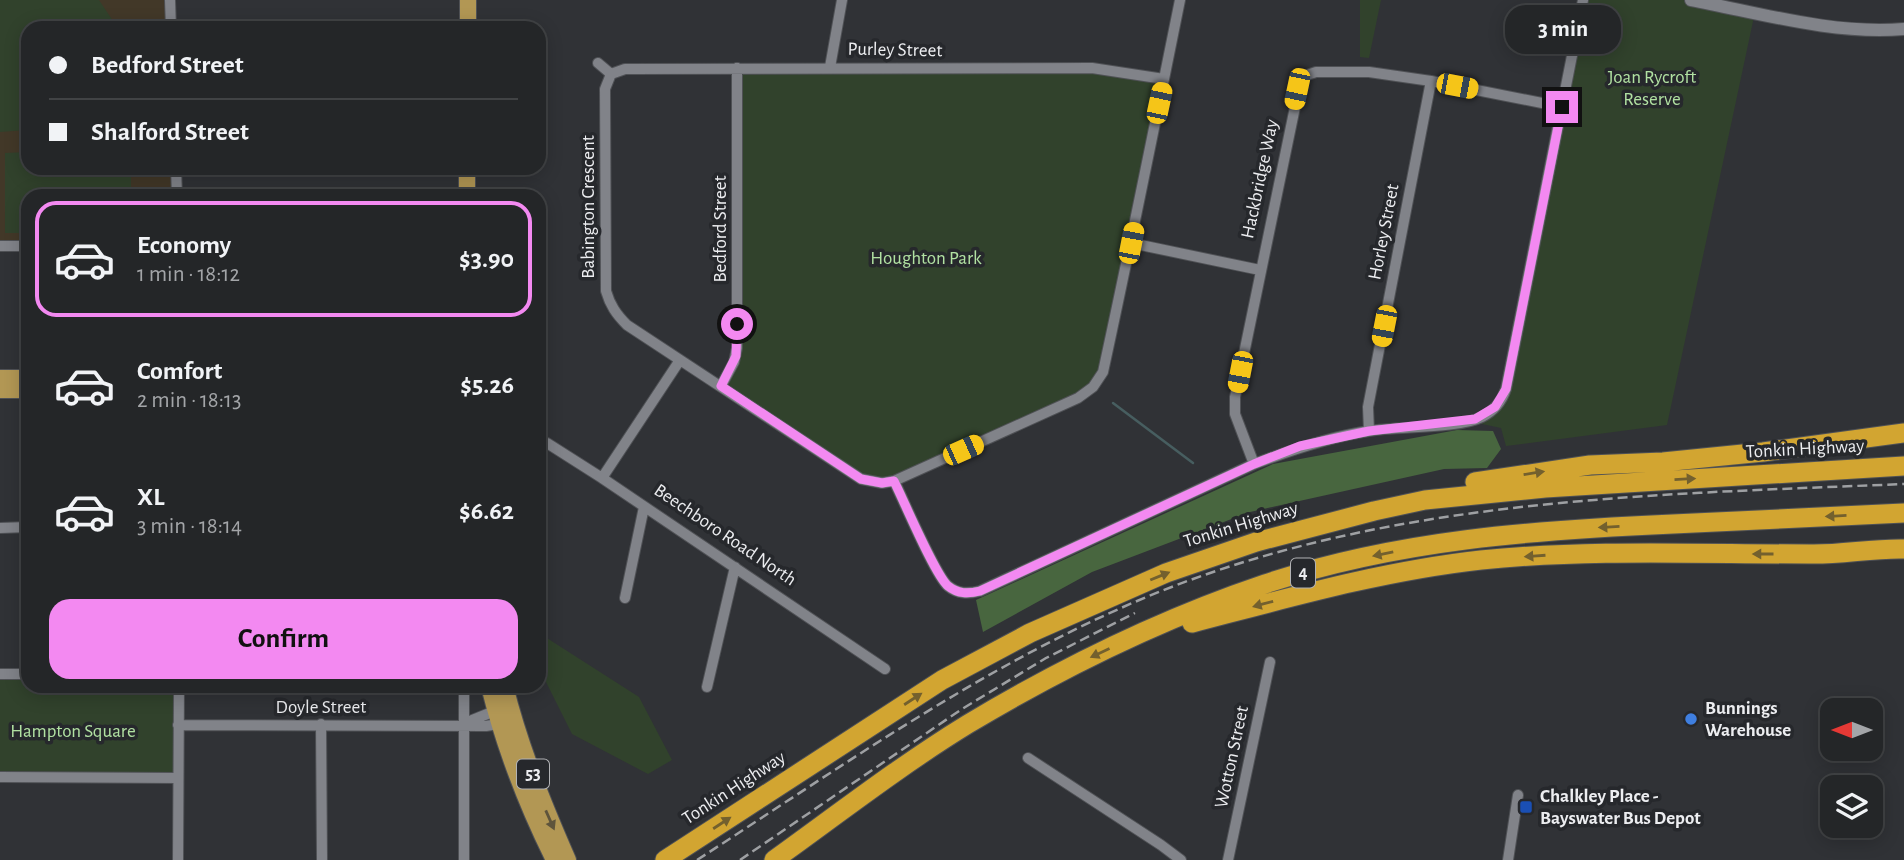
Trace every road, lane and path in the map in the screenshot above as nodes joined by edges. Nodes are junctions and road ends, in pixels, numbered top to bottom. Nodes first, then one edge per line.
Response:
1 (170, 0) edge
2 (468, 0) edge
3 (842, 0) edge
4 (1180, 0) edge
5 (1583, 0) edge
6 (1691, 0) edge
7 (171, 21) edge
8 (468, 21) edge
9 (1904, 29) edge
10 (598, 63) dead end
11 (830, 67) junction
12 (737, 68) junction
13 (611, 74) junction
14 (1164, 79) junction
15 (1431, 81) junction
16 (1562, 107) junction
17 (1131, 243) junction
18 (0, 246) edge
19 (21, 246) edge
20 (1260, 270) junction
21 (681, 360) junction
22 (0, 378) edge
23 (21, 378) edge
24 (721, 386) junction
25 (0, 390) edge
26 (21, 390) edge
27 (1369, 431) junction
28 (1904, 433) edge
29 (546, 443) edge
30 (1254, 464) junction
31 (1904, 466) edge
32 (602, 478) junction
33 (894, 481) junction
34 (644, 507) junction
35 (1374, 511) junction
36 (1904, 513) edge
37 (21, 527) edge
38 (0, 528) edge
39 (1904, 549) edge
40 (734, 566) junction
41 (625, 598) dead end
42 (1135, 638) junction
43 (1270, 662) dead end
44 (885, 669) dead end
45 (0, 674) edge
46 (21, 674) edge
47 (707, 687) dead end
48 (178, 693) edge
49 (464, 693) edge
50 (493, 693) edge
51 (505, 693) edge
52 (504, 715) junction
53 (321, 724) junction
54 (463, 724) junction
55 (178, 725) junction
56 (1028, 758) dead end
57 (0, 777) edge
58 (178, 778) junction
59 (1518, 795) dead end
60 (178, 860) edge
61 (322, 860) edge
62 (464, 860) edge
63 (554, 860) edge
64 (568, 860) edge
65 (665, 860) edge
66 (774, 860) edge
67 (1181, 860) edge
68 (1228, 860) edge
69 (1508, 860) edge

1 - 7 street
2 - 8 main road
3 - 11 street
4 - 14 street
5 - 16 street
6 - 9 street
10 - 13 street
11 - 12 street, Purley Street
11 - 14 street, Purley Street
12 - 13 street, Purley Street
12 - 24 street, Bedford Street
13 - 21 street, Babington Crescent
14 - 17 street
15 - 16 street, Hackbridge Way
15 - 20 street, Hackbridge Way
15 - 27 street, Horley Street
16 - 27 street
17 - 20 street
17 - 33 street
18 - 19 street
20 - 30 street, Hackbridge Way
21 - 24 street, Babington Crescent
21 - 32 street
22 - 23 main road
24 - 33 street, Babington Crescent
25 - 26 main road
27 - 30 street
35 -> 28 highway
29 - 32 street, Beechboro Road North
30 - 33 street
35 -> 31 highway, Tonkin Highway / 4
32 - 34 street, Beechboro Road North
34 - 40 street, Beechboro Road North
34 - 41 street
65 -> 35 highway, Tonkin Highway / 4
36 -> 42 highway, 4
37 - 38 street
39 -> 42 highway
40 - 44 street, Beechboro Road North
40 - 47 street
42 -> 66 highway, 4
43 - 68 street, Wotton Street
45 - 46 street
48 - 55 street
49 - 54 street
50 - 52 main road, 53
51 - 52 main road, 53
52 - 54 street, Doyle Street
52 - 63 main road, 53
52 -> 64 main road, 53
53 - 54 street, Doyle Street
53 - 55 street, Doyle Street
53 - 61 street
54 - 62 street
55 - 58 street
56 - 67 street
57 - 58 street
58 - 60 street
59 - 69 street

